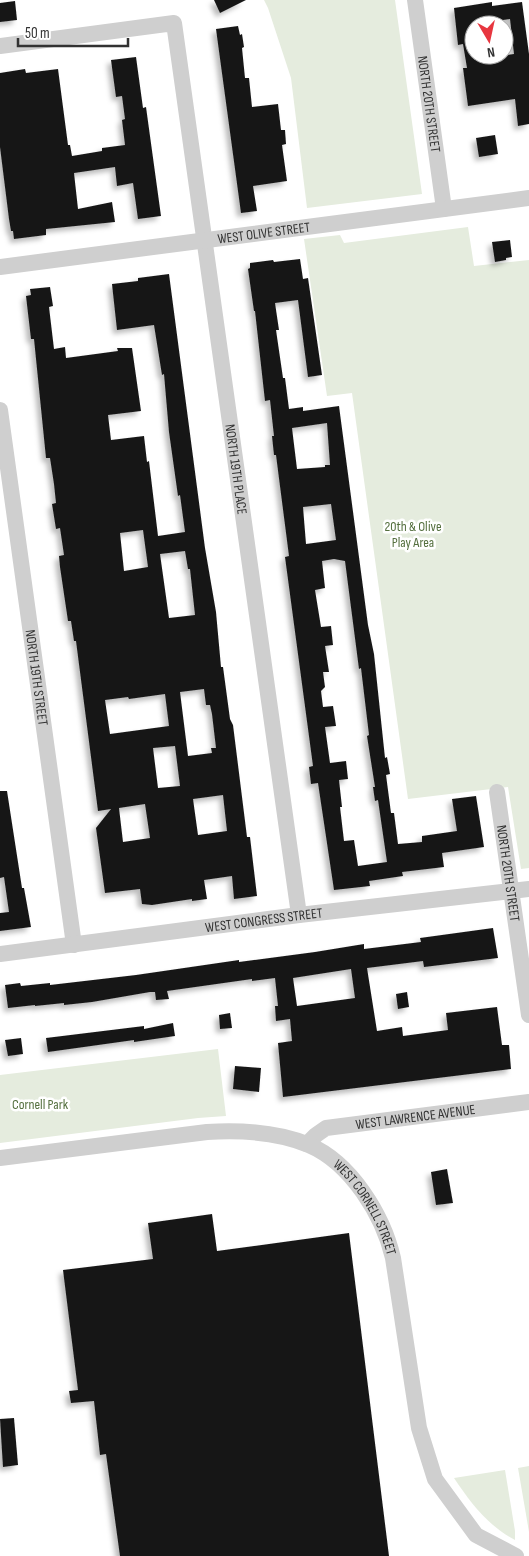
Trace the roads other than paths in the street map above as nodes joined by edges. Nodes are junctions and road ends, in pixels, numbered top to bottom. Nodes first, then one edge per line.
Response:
1 (415, 0) edge
2 (0, 46) edge
3 (529, 198) edge
4 (444, 209) junction
5 (205, 241) junction
6 (0, 267) edge
7 (0, 410) edge
8 (497, 792) dead end
9 (529, 890) edge
10 (511, 892) junction
11 (300, 916) junction
12 (74, 945) junction
13 (0, 954) edge
14 (529, 1015) edge
15 (529, 1102) edge
16 (307, 1144) junction
17 (0, 1158) edge
18 (516, 1556) edge

1 - 4 street, NORTH 20TH STREET
2 - 5 street, NORTH 19TH PLACE
3 - 4 street, WEST OLIVE STREET
4 - 5 street, WEST OLIVE STREET
5 - 6 street, WEST OLIVE STREET
5 - 11 street, NORTH 19TH PLACE
7 - 12 street, NORTH 19TH STREET
8 - 10 street, NORTH 20TH STREET
9 - 10 street, WEST CONGRESS STREET
10 - 11 street, WEST CONGRESS STREET
10 - 14 street, NORTH 20TH STREET
11 - 12 street, WEST CONGRESS STREET
12 - 13 street, WEST CONGRESS STREET
15 - 16 street, WEST LAWRENCE AVENUE
16 - 17 street, WEST CORNELL STREET
16 - 18 street, WEST CORNELL STREET

